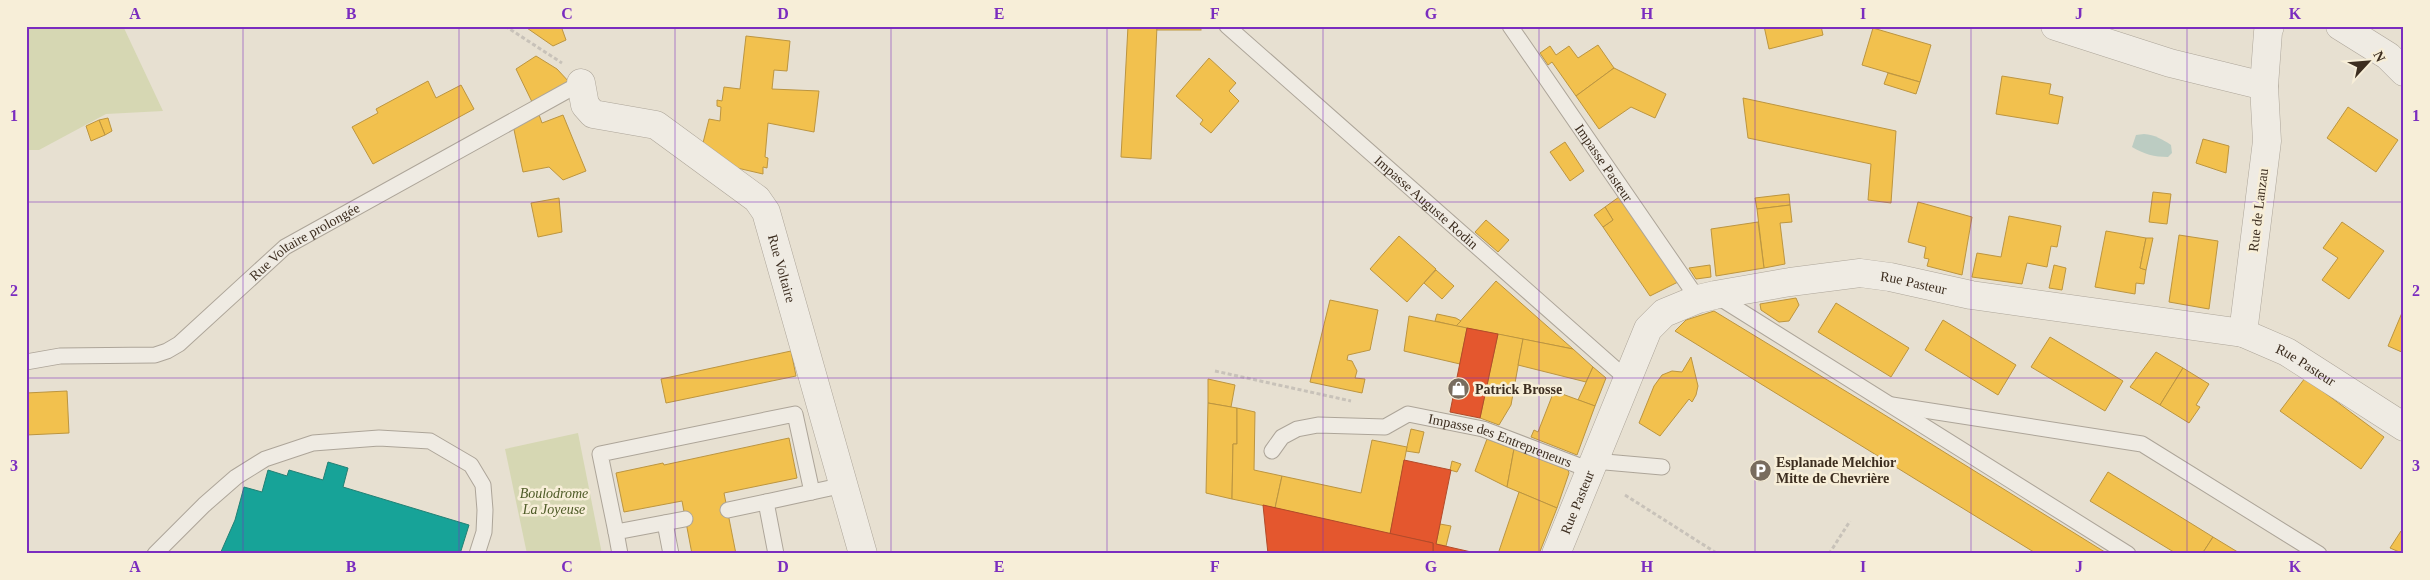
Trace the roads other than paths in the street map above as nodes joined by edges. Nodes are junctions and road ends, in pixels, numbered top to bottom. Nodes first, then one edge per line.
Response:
1 (1227, 26) edge
2 (1510, 26) edge
3 (2055, 26) edge
4 (2270, 26) edge
5 (2340, 26) edge
6 (2404, 72) edge
7 (581, 83) joint
8 (2264, 86) junction
9 (1706, 297) junction
10 (2243, 333) junction
11 (26, 362) edge
12 (1626, 379) junction
13 (1886, 404) junction
14 (2404, 427) edge
15 (1272, 451) dead end
16 (1592, 465) junction
17 (1662, 467) dead end
18 (844, 485) junction
19 (812, 492) junction
20 (766, 502) junction
21 (728, 510) dead end
22 (685, 519) dead end
23 (665, 523) junction
24 (616, 532) junction
25 (155, 554) edge
26 (477, 554) edge
27 (620, 554) edge
28 (671, 554) edge
29 (776, 554) edge
30 (863, 554) edge
31 (1556, 554) edge
32 (2128, 554) edge
33 (2319, 554) edge

1 - 12 lane, Impasse Auguste Rodin
2 - 9 lane, Impasse Pasteur
3 - 8 street
4 - 8 street, Rue de Lanzau
5 - 6 street
7 - 11 lane, Rue Voltaire prolongée
7 - 18 street, Rue Voltaire
8 - 10 street, Rue de Lanzau
9 - 10 street, Rue Pasteur
9 - 12 street, Rue Pasteur
9 - 13 lane
10 - 14 street, Rue Pasteur
12 - 16 street, Rue Pasteur
13 - 32 lane
13 - 33 lane
15 - 16 lane, Impasse des Entrepreneurs
16 - 17 lane, Impasse des Entrepreneurs
16 - 31 street, Rue Pasteur
18 - 19 lane
18 - 30 street, Rue Voltaire
19 - 20 lane
19 - 24 lane
20 - 21 lane
20 - 29 lane
22 - 23 lane
23 - 24 lane
23 - 28 lane
24 - 27 lane
25 - 26 lane

